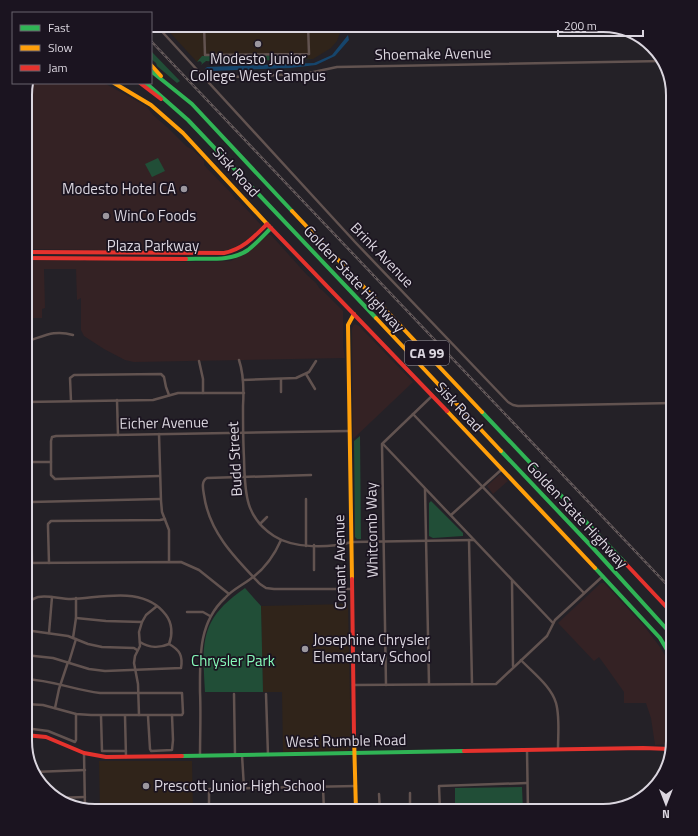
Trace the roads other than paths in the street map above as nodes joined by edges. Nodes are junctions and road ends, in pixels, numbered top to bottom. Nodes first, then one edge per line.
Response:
1 (162, 32) edge
2 (204, 32) edge
3 (308, 32) edge
4 (656, 61) edge
5 (152, 66) edge
6 (152, 71) edge
7 (205, 78) junction
8 (116, 84) edge
9 (141, 84) edge
10 (147, 84) edge
11 (171, 86) junction
12 (188, 120) junction
13 (267, 224) junction
14 (271, 228) junction
15 (32, 252) edge
16 (32, 258) edge
17 (354, 314) junction
18 (73, 335) dead end
19 (32, 339) edge
20 (239, 360) dead end
21 (199, 361) dead end
22 (316, 361) dead end
23 (306, 374) junction
24 (281, 379) junction
25 (243, 380) junction
26 (315, 389) dead end
27 (281, 392) dead end
28 (203, 393) junction
29 (244, 394) junction
30 (169, 395) junction
31 (432, 396) junction
32 (117, 400) junction
33 (71, 401) junction
34 (32, 402) edge
35 (666, 403) edge
36 (412, 414) junction
37 (349, 431) junction
38 (243, 433) junction
39 (159, 434) junction
40 (118, 435) junction
41 (382, 444) junction
42 (32, 462) edge
43 (51, 462) junction
44 (501, 470) junction
45 (312, 475) dead end
46 (159, 476) junction
47 (244, 477) junction
48 (482, 486) junction
49 (425, 489) junction
50 (160, 499) junction
51 (306, 499) dead end
52 (32, 502) edge
53 (451, 515) junction
54 (267, 517) dead end
55 (165, 519) junction
56 (260, 524) junction
57 (281, 540) junction
58 (469, 540) junction
59 (474, 540) junction
60 (426, 541) junction
61 (352, 542) junction
62 (383, 542) junction
63 (306, 546) junction
64 (314, 546) junction
65 (169, 561) junction
66 (32, 563) edge
67 (49, 563) junction
68 (314, 570) dead end
69 (603, 576) junction
70 (254, 577) junction
71 (512, 581) junction
72 (352, 589) junction
73 (229, 594) junction
74 (584, 594) junction
75 (52, 597) junction
76 (76, 598) junction
77 (32, 600) edge
78 (156, 606) junction
79 (666, 607) edge
80 (187, 612) dead end
81 (210, 616) junction
82 (76, 618) junction
83 (142, 622) junction
84 (553, 623) junction
85 (666, 628) edge
86 (32, 631) edge
87 (49, 633) junction
88 (74, 638) junction
89 (140, 642) junction
90 (170, 644) junction
91 (137, 650) junction
92 (666, 650) edge
93 (32, 656) edge
94 (520, 660) junction
95 (68, 662) junction
96 (513, 667) junction
97 (136, 670) junction
98 (32, 679) edge
99 (61, 684) junction
100 (428, 684) junction
101 (472, 684) junction
102 (353, 685) junction
103 (386, 685) junction
104 (138, 693) junction
105 (234, 694) dead end
106 (266, 694) dead end
107 (32, 704) edge
108 (55, 708) junction
109 (76, 714) junction
110 (139, 715) junction
111 (172, 715) junction
112 (101, 716) junction
113 (125, 716) junction
114 (148, 716) junction
115 (32, 729) edge
116 (32, 735) edge
117 (665, 749) edge
118 (527, 750) junction
119 (558, 750) junction
120 (84, 753) junction
121 (126, 753) junction
122 (354, 754) junction
123 (242, 755) junction
124 (268, 755) junction
125 (200, 756) junction
126 (235, 756) junction
127 (85, 770) junction
128 (41, 772) edge
129 (527, 783) junction
130 (356, 786) junction
131 (323, 787) junction
132 (244, 788) junction
133 (410, 793) dead end
134 (379, 794) dead end
135 (85, 797) junction
136 (68, 798) edge
137 (85, 803) edge
138 (209, 804) edge
139 (324, 804) edge
140 (356, 804) edge
141 (380, 804) edge
142 (410, 804) edge
143 (440, 804) edge
144 (528, 804) edge

1 - 7 street, Brink Avenue
2 - 3 street
4 - 7 street, Shoemake Avenue
5 - 11 main road
6 - 11 main road, Golden State Highway / CA 99
7 - 35 street, Brink Avenue
8 - 13 main road, Sisk Road
9 - 12 main road
10 - 12 main road, Golden State Highway / CA 99
11 - 79 main road, Golden State Highway / CA 99
12 - 85 main road, Golden State Highway / CA 99
13 - 14 main road, Sisk Road
13 - 15 main road, Plaza Parkway
14 - 16 main road, Plaza Parkway
14 - 17 main road, Sisk Road
17 - 31 main road, Sisk Road
17 - 37 main road, Conant Avenue
18 - 19 street
20 - 25 street, Budd Street
21 - 28 street
22 - 23 street
23 - 24 street
23 - 26 street
24 - 25 street
24 - 27 street
25 - 29 street, Budd Street
28 - 29 street
28 - 30 street
29 - 38 street, Budd Street
30 - 32 street
30 - 33 street
31 - 36 street
31 - 44 main road, Sisk Road
32 - 33 street
32 - 40 street
33 - 34 street
36 - 41 street
36 - 48 street
37 - 38 street, Eicher Avenue
37 - 61 main road, Conant Avenue
38 - 39 street, Eicher Avenue
38 - 47 street, Budd Street
39 - 40 street, Eicher Avenue
39 - 46 street
40 - 43 street, Eicher Avenue
41 - 49 street
41 - 62 street, Whitcomb Way
42 - 43 street
43 - 46 street
44 - 48 street
44 - 69 main road, Sisk Road
45 - 47 street
46 - 50 street
47 - 56 street, Budd Street
47 - 70 street
48 - 53 street
48 - 74 street
49 - 53 street
49 - 60 street
50 - 52 street
50 - 55 street
51 - 63 street
53 - 59 street
54 - 56 street
55 - 65 street
55 - 67 street
56 - 57 street, Budd Street
57 - 63 street, Budd Street
57 - 70 street
58 - 59 street, Budd Street
58 - 60 street, Budd Street
58 - 101 street
59 - 71 street
60 - 62 street, Budd Street
60 - 100 street
61 - 62 street, Budd Street
61 - 64 street, Budd Street
61 - 72 main road, Conant Avenue
62 - 103 street, Whitcomb Way
63 - 64 street, Budd Street
64 - 68 street
65 - 67 street
65 - 73 street
66 - 67 street
69 - 74 street
69 - 92 main road, Sisk Road
70 - 72 street
70 - 73 street
71 - 84 street
71 - 96 street
72 - 102 main road, Conant Avenue
73 - 81 street
74 - 84 street
75 - 76 street
75 - 77 street
75 - 87 street
76 - 78 street
76 - 82 street
78 - 83 street
78 - 90 street
80 - 81 street
81 - 125 street
82 - 83 street
82 - 88 street
83 - 89 street
84 - 94 street
86 - 87 street
87 - 88 street
88 - 91 street
88 - 95 street
89 - 90 street
89 - 91 street
90 - 97 street
91 - 97 street
93 - 95 street
94 - 96 street
94 - 119 street
95 - 97 street
95 - 99 street
96 - 101 street
97 - 104 street
98 - 99 street
99 - 104 street
99 - 108 street
100 - 101 street
100 - 103 street
102 - 103 street
102 - 122 main road, Conant Avenue
104 - 110 street
104 - 111 street
105 - 126 street
106 - 124 street
107 - 108 street
108 - 109 street
109 - 112 street
109 - 115 street
110 - 113 street
110 - 114 street
111 - 114 street
111 - 114 street
112 - 113 street
112 - 121 street
113 - 121 street
116 - 120 main road, West Rumble Road
117 - 119 main road, West Rumble Road
118 - 119 main road, West Rumble Road
118 - 122 main road, West Rumble Road
118 - 129 street
120 - 121 main road, West Rumble Road
120 - 127 street
121 - 125 main road, West Rumble Road
122 - 124 main road, West Rumble Road
122 - 130 main road, Conant Avenue
123 - 124 main road, West Rumble Road
123 - 126 main road, West Rumble Road
123 - 132 street
125 - 126 main road, West Rumble Road
127 - 128 street
127 - 135 street
129 - 143 street
129 - 144 street
130 - 131 street
130 - 140 main road, Conant Avenue
131 - 132 street
131 - 139 street
132 - 138 street
133 - 142 street
134 - 141 street
135 - 136 street
135 - 137 street

